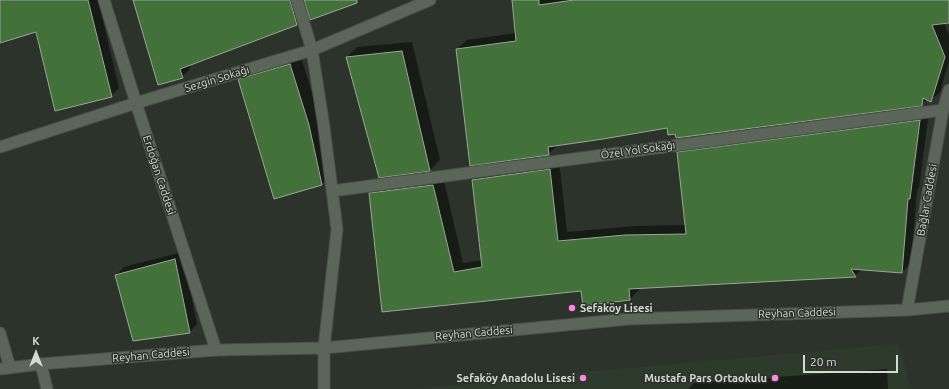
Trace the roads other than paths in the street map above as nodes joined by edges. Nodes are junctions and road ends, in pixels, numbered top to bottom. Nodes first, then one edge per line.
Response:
1 (104, 0) edge
2 (297, 0) edge
3 (430, 0) edge
4 (312, 50) junction
5 (949, 90) edge
6 (136, 103) junction
7 (943, 110) junction
8 (0, 147) edge
9 (332, 191) junction
10 (949, 306) edge
11 (907, 310) junction
12 (0, 333) edge
13 (324, 348) junction
14 (216, 350) junction
15 (41, 364) junction
16 (5, 368) edge
17 (47, 389) edge
18 (324, 389) edge

1 - 6 street, Erdoğan Caddesi
2 - 4 street
3 - 4 street, Sezgin Sokağı
4 - 6 street, Sezgin Sokağı
4 - 9 street
5 - 7 street, Bağlar Caddesi
6 - 8 street, Sezgin Sokağı
6 - 14 street, Erdoğan Caddesi
7 - 9 street, Özel Yol Sokağı
7 - 11 street, Bağlar Caddesi
9 - 13 street
10 - 11 street, Reyhan Caddesi
11 - 13 street, Reyhan Caddesi
12 - 16 street
13 - 14 street, Reyhan Caddesi
13 - 18 street
14 - 15 street, Reyhan Caddesi
15 - 16 street, Reyhan Caddesi
15 - 17 street

